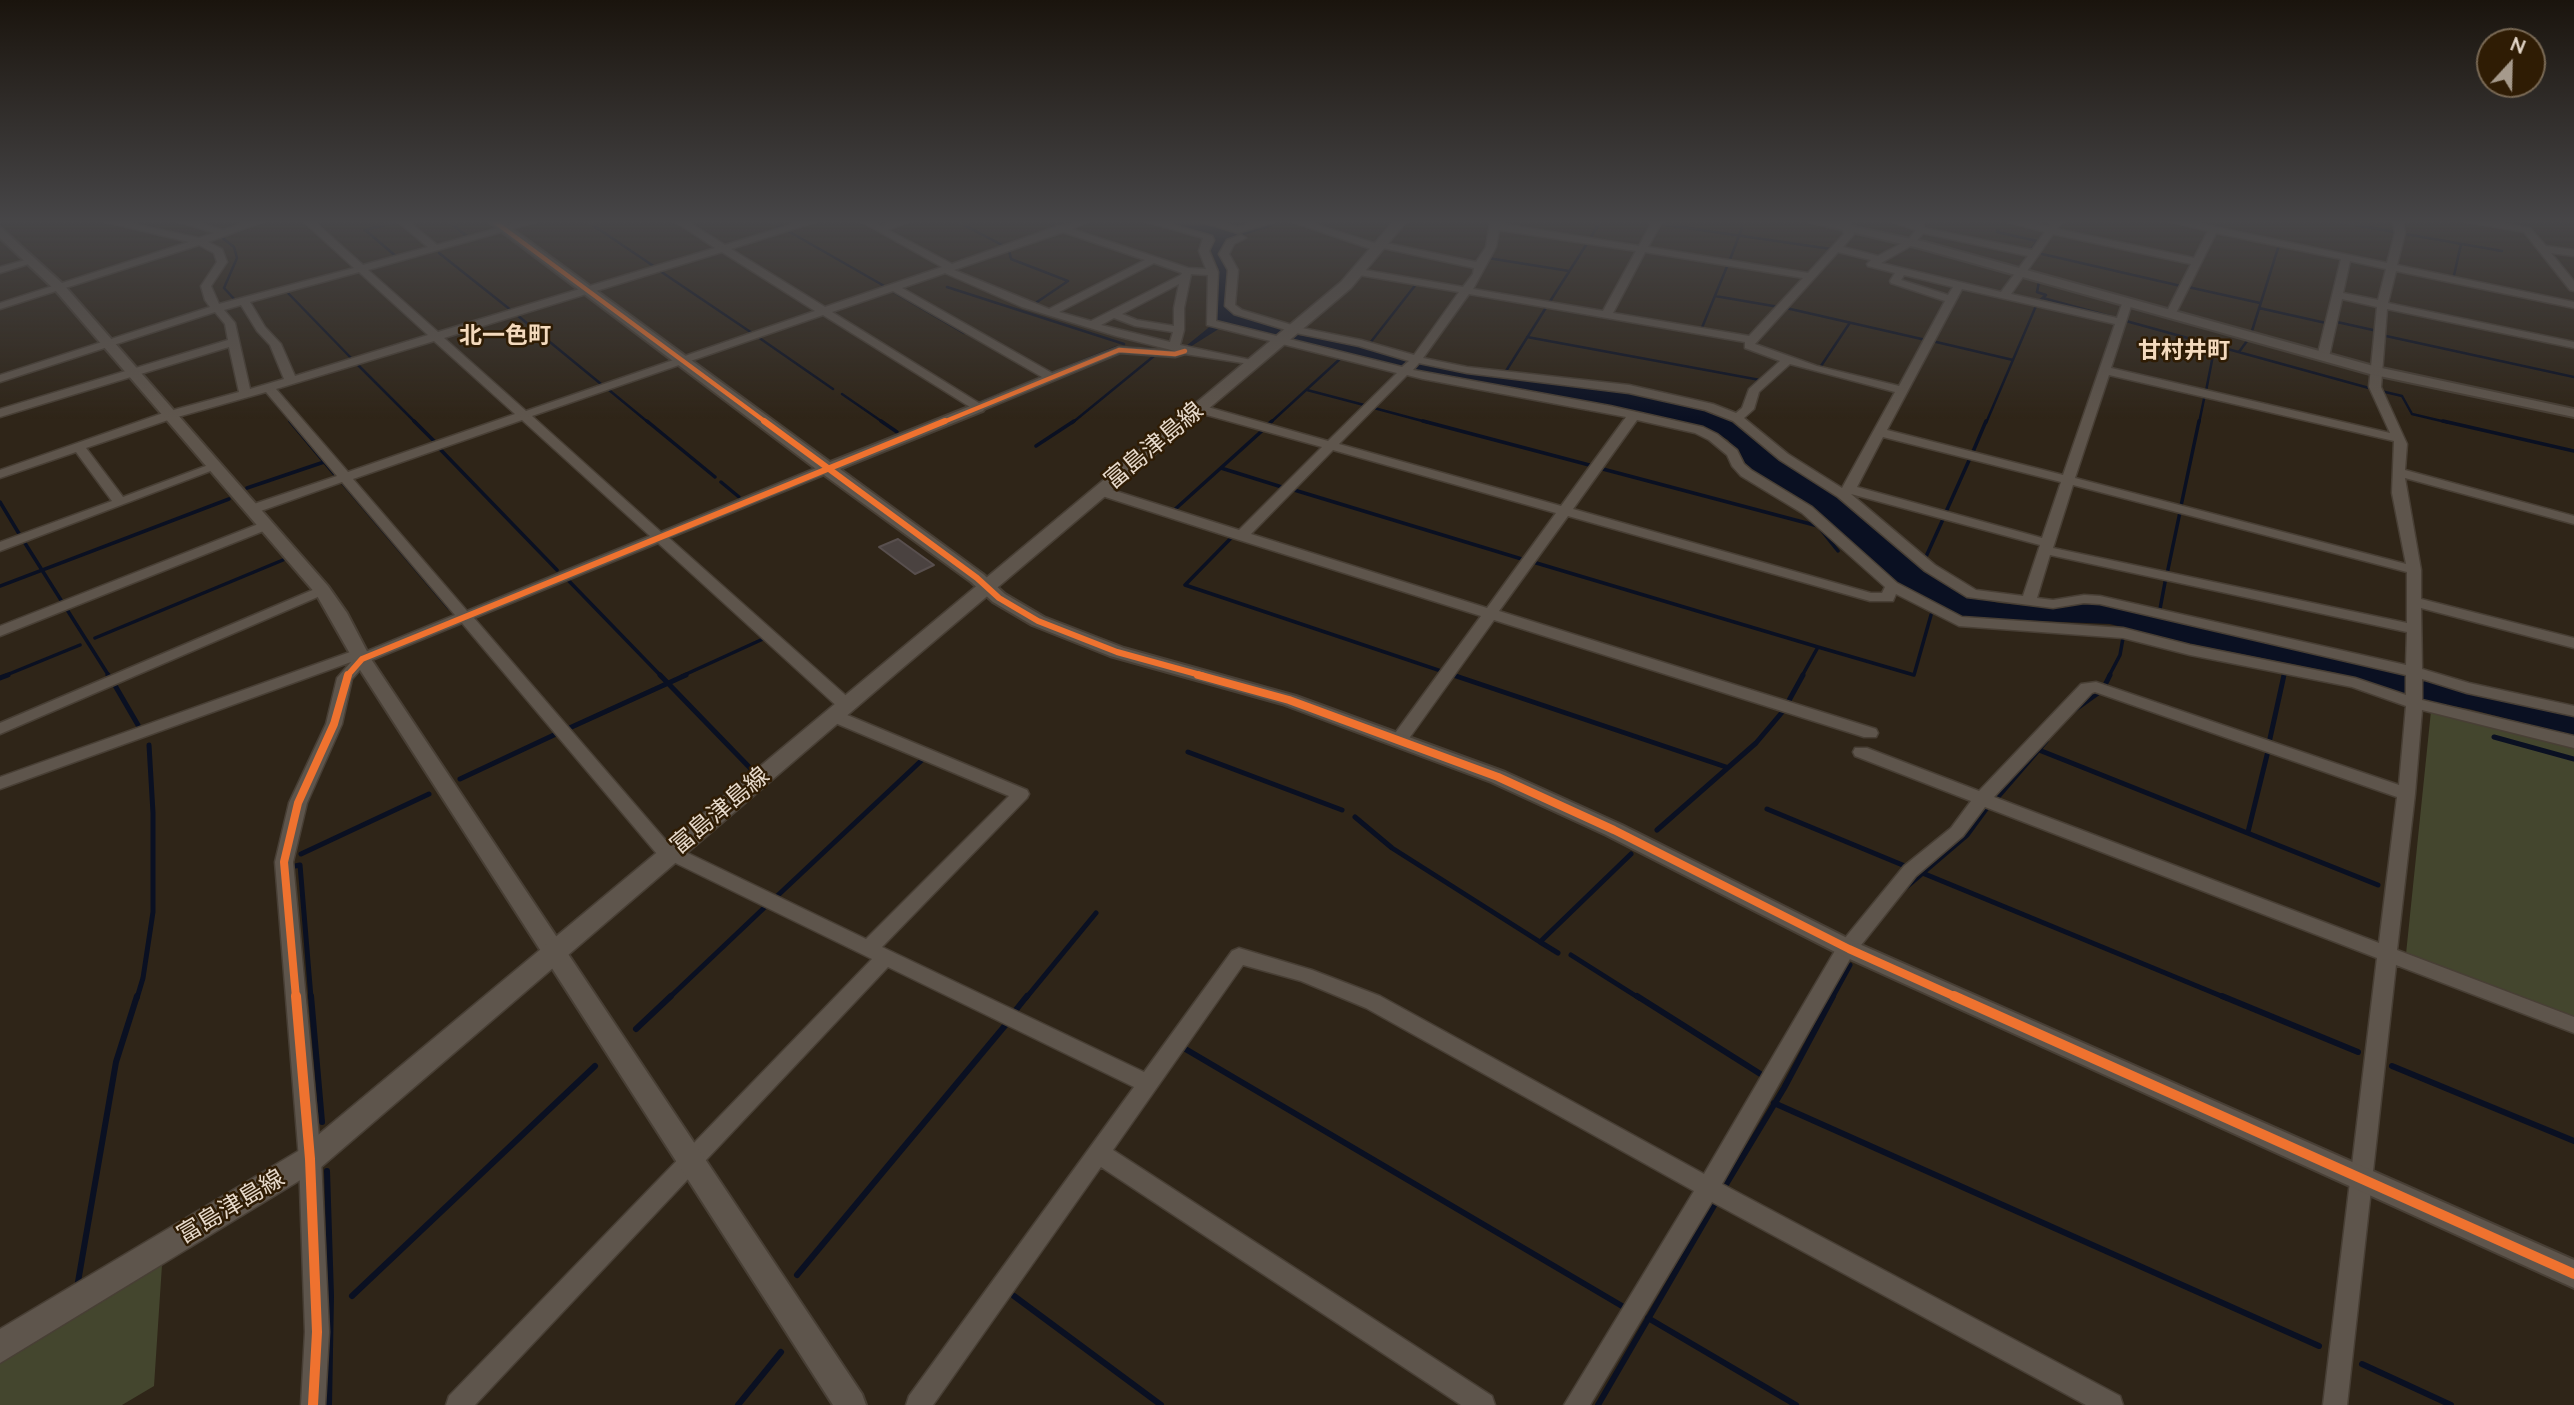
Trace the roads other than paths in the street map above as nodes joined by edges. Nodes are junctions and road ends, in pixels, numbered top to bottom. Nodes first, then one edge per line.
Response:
1 (59, 288) joint
2 (206, 288) edge
3 (293, 288) edge
4 (382, 288) edge
5 (584, 288) edge
6 (595, 288) edge
7 (786, 288) edge
8 (891, 288) edge
9 (894, 288) edge
10 (990, 288) edge
11 (1099, 288) edge
12 (1162, 288) edge
13 (1183, 288) edge
14 (1215, 288) edge
15 (1232, 288) edge
16 (1341, 288) edge
17 (1452, 288) edge
18 (1468, 288) edge
19 (1621, 288) edge
20 (1800, 288) edge
21 (1915, 288) edge
22 (1958, 288) edge
23 (1970, 288) edge
24 (2011, 288) edge
25 (2071, 288) edge
26 (2183, 288) edge
27 (2339, 288) edge
28 (2385, 288) edge
29 (2489, 288) edge
30 (587, 290) junction
31 (1466, 290) junction
32 (2337, 295) junction
33 (2004, 296) junction
34 (1146, 297) junction
35 (1951, 299) junction
36 (244, 301) junction
37 (2127, 303) junction
38 (2382, 305) junction
39 (2574, 305) edge
40 (0, 306) edge
41 (1179, 307) junction
42 (218, 308) junction
43 (823, 311) junction
44 (1051, 312) junction
45 (1113, 314) junction
46 (1606, 315) junction
47 (2170, 315) junction
48 (2120, 322) junction
49 (1092, 325) junction
50 (1179, 330) junction
51 (1286, 335) junction
52 (437, 336) junction
53 (1752, 340) junction
54 (234, 342) junction
55 (109, 344) junction
56 (2574, 345) edge
57 (1179, 349) junction
58 (2323, 357) junction
59 (683, 360) junction
60 (1788, 360) junction
61 (1252, 363) junction
62 (1412, 365) junction
63 (2105, 370) junction
64 (134, 371) junction
65 (2375, 371) junction
66 (1052, 378) junction
67 (0, 379) edge
68 (291, 381) junction
69 (268, 387) junction
70 (1902, 390) junction
71 (245, 394) junction
72 (978, 408) junction
73 (1199, 409) junction
74 (0, 413) edge
75 (2574, 413) edge
76 (170, 415) junction
77 (1634, 415) junction
78 (523, 416) junction
79 (1737, 418) junction
80 (1880, 432) junction
81 (2399, 439) junction
82 (1331, 446) junction
83 (79, 447) junction
84 (215, 467) junction
85 (826, 469) junction
86 (2400, 473) junction
87 (0, 474) edge
88 (345, 477) junction
89 (2068, 480) junction
90 (1101, 491) junction
91 (1846, 491) junction
92 (120, 502) junction
93 (253, 509) junction
94 (1564, 512) junction
95 (2574, 520) edge
96 (266, 525) junction
97 (1241, 536) junction
98 (659, 537) junction
99 (2046, 546) junction
100 (0, 547) edge
101 (2414, 570) junction
102 (1892, 586) junction
103 (987, 587) junction
104 (322, 590) junction
105 (2028, 601) junction
106 (2415, 601) junction
107 (1492, 613) junction
108 (461, 615) junction
109 (2415, 629) junction
110 (0, 631) edge
111 (2574, 643) edge
112 (360, 657) junction
113 (2415, 672) junction
114 (2414, 702) junction
115 (840, 711) junction
116 (2574, 711) edge
117 (0, 729) edge
118 (1870, 733) dead end
119 (1399, 740) junction
120 (2574, 742) edge
121 (1861, 752) dead end
122 (0, 783) edge
123 (2407, 794) junction
124 (1982, 799) junction
125 (670, 854) junction
126 (1849, 949) junction
127 (878, 952) junction
128 (553, 954) junction
129 (2388, 954) junction
130 (2574, 1025) edge
131 (1146, 1083) junction
132 (1097, 1152) junction
133 (310, 1159) junction
134 (690, 1160) junction
135 (2360, 1179) junction
136 (1708, 1188) junction
137 (2574, 1274) edge
138 (0, 1347) edge
139 (313, 1405) edge
140 (458, 1405) edge
141 (851, 1405) edge
142 (918, 1405) edge
143 (1483, 1405) edge
144 (1576, 1405) edge
145 (2112, 1405) edge
146 (2335, 1405) edge

1 - 40 street
1 - 55 street
2 - 42 street
3 - 36 street
4 - 52 street
5 - 30 street
6 - 30 street
7 - 43 street
8 - 43 street
9 - 66 street
10 - 44 street
11 - 44 street
12 - 34 street
13 - 41 street
14 - 51 street
15 - 51 street
16 - 51 main road, 富島津島線
17 - 31 street
18 - 31 street
19 - 46 street
20 - 53 street
21 - 35 street
22 - 35 street
23 - 33 street
24 - 33 street
25 - 37 street
26 - 47 street
27 - 32 street
28 - 38 street
29 - 39 street
30 - 52 street
30 - 59 street
31 - 46 street
31 - 62 street
32 - 38 street
32 - 58 street
33 - 48 street
34 - 41 street
34 - 45 street
35 - 70 street
36 - 42 street
36 - 68 street
37 - 47 street
37 - 48 street
38 - 56 street
38 - 65 street
41 - 50 street
42 - 54 street
42 - 55 street
43 - 59 street
43 - 72 street
44 - 49 street
45 - 49 street
45 - 50 street
46 - 53 street
47 - 58 street
48 - 63 street
49 - 57 street
50 - 57 street
51 - 61 main road, 富島津島線
51 - 62 street
51 - 62 street
52 - 68 street
52 - 78 street
53 - 60 street
54 - 64 street
54 - 71 street
55 - 64 street
55 - 67 street
57 - 61 street
57 - 66 street
58 - 65 street
59 - 78 street
59 - 85 street
60 - 70 street
60 - 79 street
61 - 73 main road, 富島津島線
62 - 77 street
62 - 79 street
62 - 82 street
63 - 81 street
63 - 89 street
64 - 74 street
64 - 76 street
65 - 75 street
65 - 81 street
66 - 72 street
68 - 69 street
69 - 71 street
69 - 88 street
70 - 80 street
71 - 76 street
72 - 85 street
73 - 82 street
73 - 90 main road, 富島津島線
76 - 83 street
76 - 84 street
77 - 94 street
77 - 102 street
78 - 88 street
78 - 98 street
79 - 91 street
80 - 89 street
80 - 91 street
81 - 86 street
82 - 94 street
82 - 97 street
83 - 87 street
83 - 92 street
84 - 92 street
84 - 93 street
85 - 98 street
85 - 103 street
86 - 95 street
86 - 101 street
88 - 93 street
88 - 108 street
89 - 99 street
89 - 101 street
90 - 97 street
90 - 103 main road, 富島津島線
91 - 99 street
91 - 105 street
92 - 100 street
93 - 96 street
94 - 102 street
94 - 107 street
96 - 104 street
96 - 110 street
97 - 107 street
98 - 108 street
98 - 115 street
99 - 105 street
99 - 109 street
101 - 106 street
102 - 114 street
103 - 115 main road, 富島津島線
103 - 119 street
104 - 112 street
104 - 117 street
105 - 113 street
106 - 109 street
106 - 111 street
107 - 118 street
107 - 119 street
108 - 112 street
108 - 125 street
109 - 113 street
112 - 122 street
112 - 128 street
112 - 133 street
113 - 114 street
113 - 116 street
114 - 120 street
114 - 123 street
115 - 125 main road, 富島津島線
115 - 127 street
119 - 126 street
121 - 124 street
123 - 124 street
123 - 129 street
124 - 126 street
124 - 129 street
125 - 127 street
125 - 128 main road, 富島津島線
126 - 135 street
126 - 136 street
127 - 131 street
127 - 134 street
128 - 133 main road, 富島津島線
128 - 134 street
129 - 130 street
129 - 135 street
131 - 132 street
131 - 136 street
132 - 142 street
132 - 143 street
133 - 138 main road, 富島津島線
133 - 139 street
134 - 140 street
134 - 141 street
135 - 137 street
135 - 146 street
136 - 144 street
136 - 145 street

